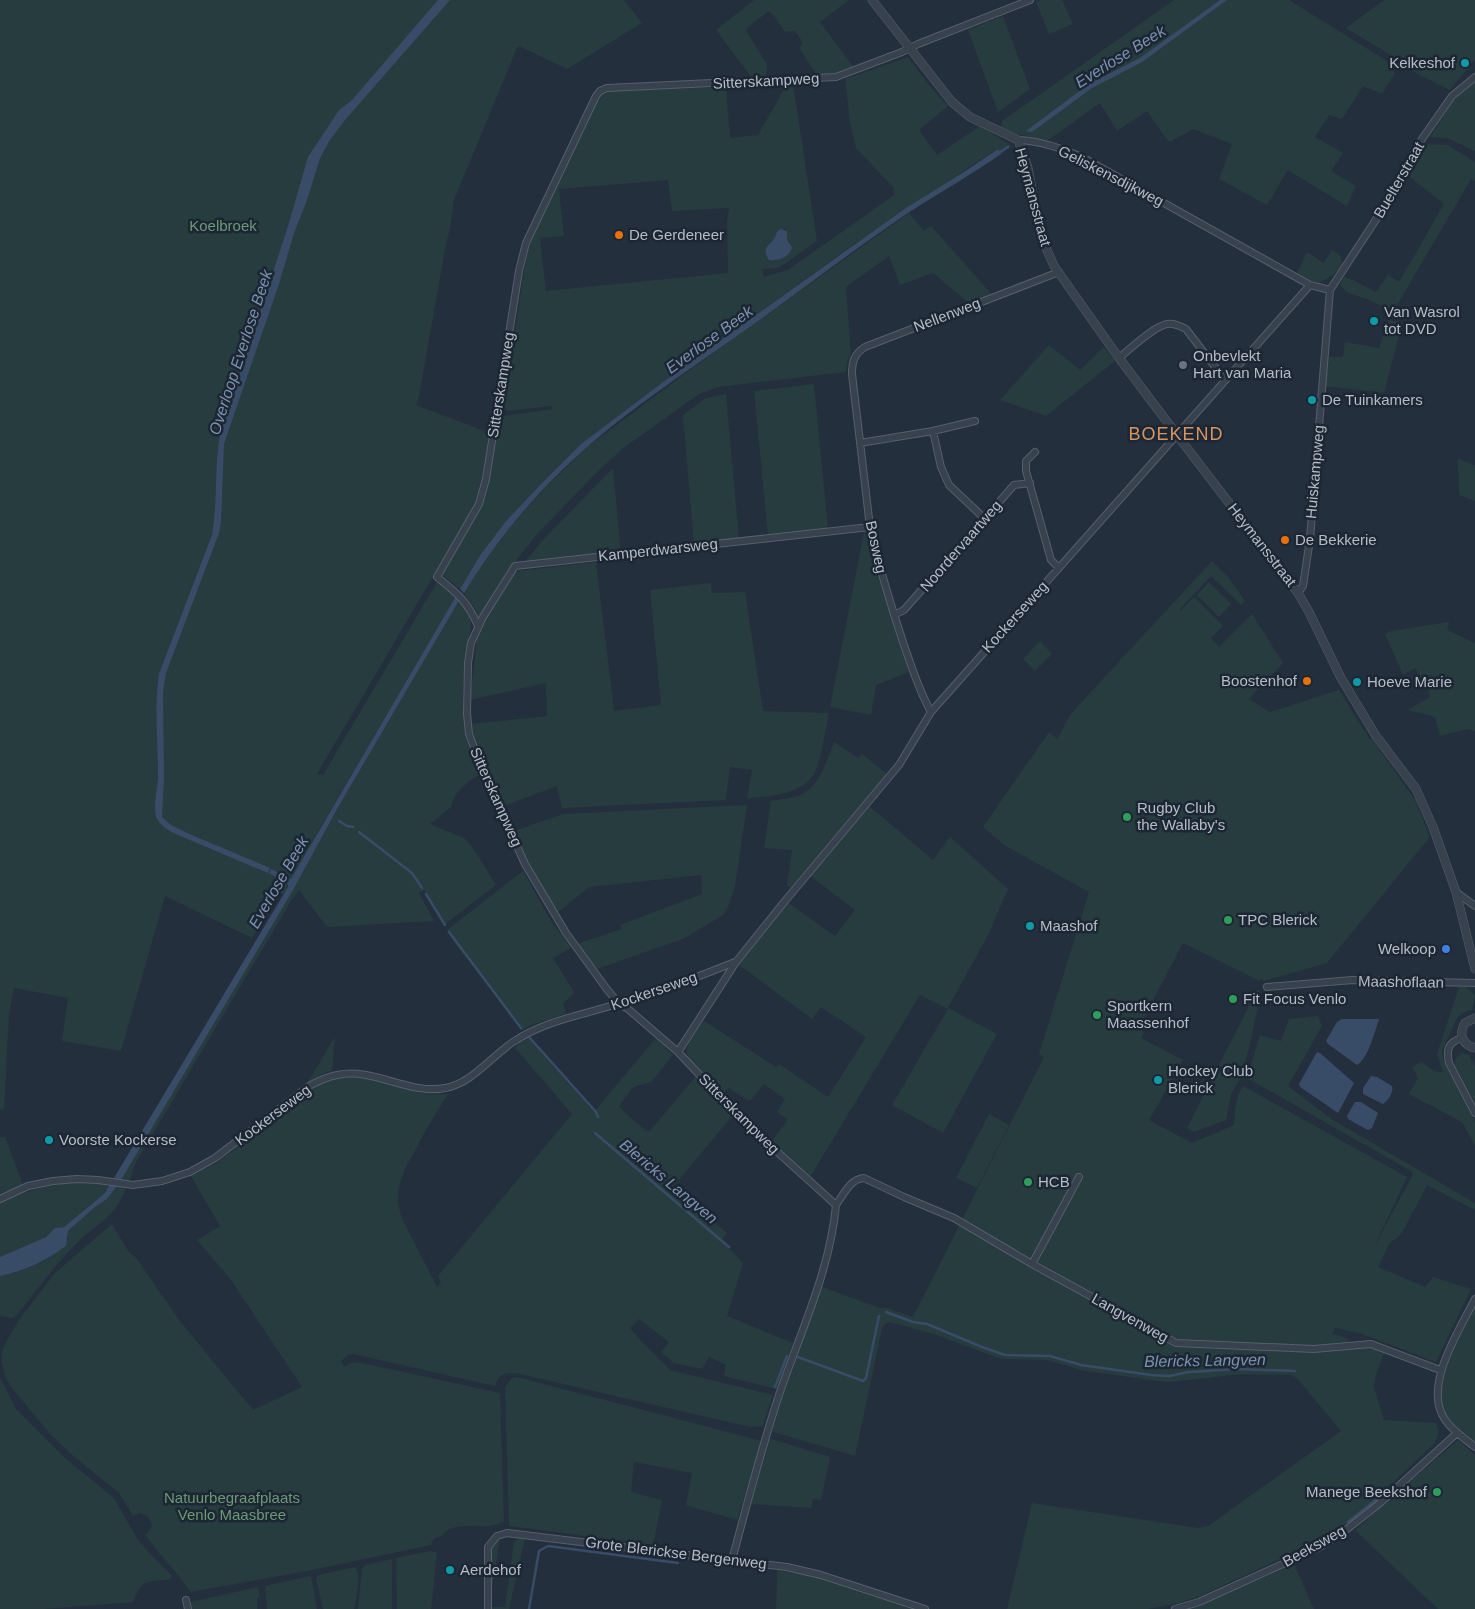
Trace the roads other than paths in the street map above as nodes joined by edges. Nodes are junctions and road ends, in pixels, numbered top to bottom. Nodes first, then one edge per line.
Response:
1 (872, 0) edge
2 (1030, 0) edge
3 (909, 49) junction
4 (1475, 77) edge
5 (1018, 140) junction
6 (1059, 272) junction
7 (1310, 284) junction
8 (1330, 290) junction
9 (1119, 358) junction
10 (852, 374) joint
11 (1225, 380) junction
12 (975, 421) dead end
13 (933, 431) junction
14 (1177, 435) junction
15 (860, 443) junction
16 (1035, 452) dead end
17 (1030, 483) junction
18 (985, 519) junction
19 (870, 527) junction
20 (1059, 568) junction
21 (1298, 593) junction
22 (894, 615) junction
23 (478, 626) junction
24 (931, 712) junction
25 (1456, 892) junction
26 (1475, 906) edge
27 (736, 962) junction
28 (1475, 969) edge
29 (1475, 983) edge
30 (1267, 987) dead end
31 (619, 1004) junction
32 (1475, 1018) edge
33 (1462, 1038) junction
34 (1475, 1048) edge
35 (678, 1052) junction
36 (1475, 1113) edge
37 (1079, 1177) dead end
38 (0, 1199) edge
39 (836, 1205) junction
40 (1032, 1264) junction
41 (1475, 1299) edge
42 (1440, 1370) junction
43 (1457, 1433) junction
44 (1475, 1447) edge
45 (732, 1560) junction
46 (186, 1600) dead end
47 (188, 1609) edge
48 (488, 1609) edge
49 (925, 1609) edge
50 (1175, 1609) edge

1 - 3 street, Geliskensdijkweg
2 - 3 street, Sitterskampweg
3 - 5 street, Geliskensdijkweg
3 - 23 street, Sitterskampweg
4 - 8 street, Buelterstraat
5 - 6 street, Heymansstraat
5 - 7 street, Geliskensdijkweg
6 - 9 street, Heymansstraat
6 - 10 street, Nellenweg
7 - 8 street, Geliskensdijkweg
7 - 11 street, Kockerseweg
8 - 21 street, Huiskampweg
9 - 11 street
9 - 14 street, Heymansstraat
10 - 15 street, Bosweg
11 - 14 street, Kockerseweg
12 - 13 street
13 - 15 street
13 - 18 street
14 - 20 street, Kockerseweg
14 - 21 street, Heymansstraat
15 - 19 street, Bosweg
16 - 17 street
17 - 18 street, Noordervaartweg
17 - 20 street
18 - 22 street, Noordervaartweg
19 - 22 street, Bosweg
19 - 23 street, Kamperdwarsweg
20 - 24 street, Kockerseweg
21 - 25 street, Heymansstraat
22 - 24 street, Bosweg
23 - 31 street, Sitterskampweg
24 - 27 street, Kockerseweg
25 - 26 street
25 - 28 street, Heymansstraat
27 - 31 street, Kockerseweg
27 - 35 street, Kockerseweg
29 - 30 street, Maashoflaan
31 - 35 street, Sitterskampweg
31 - 38 street, Kockerseweg
32 - 33 street
33 - 34 street
33 - 36 street
35 - 39 street, Sitterskampweg
37 - 40 street
39 - 40 street, Langvenweg
39 - 45 street
40 - 42 street, Langvenweg
41 - 42 street
42 - 43 street
43 - 44 street
43 - 50 street, Beeksweg
45 - 48 street, Grote Blerickse Bergenweg
45 - 49 street, Grote Blerickse Bergenweg
46 - 47 street

